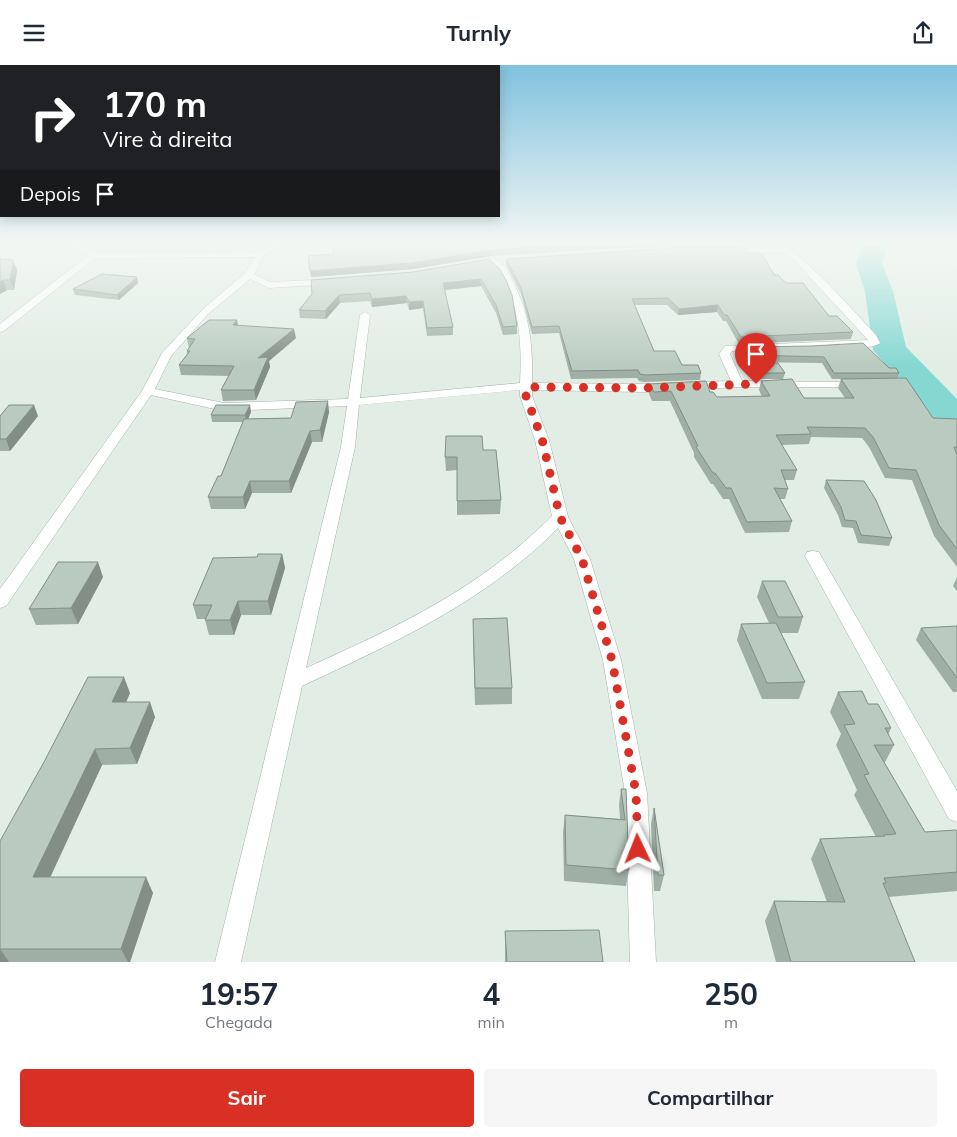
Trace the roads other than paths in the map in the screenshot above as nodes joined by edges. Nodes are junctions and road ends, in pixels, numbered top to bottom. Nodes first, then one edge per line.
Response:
1 (58, 284) edge
2 (238, 284) edge
3 (267, 284) edge
4 (289, 284) edge
5 (510, 284) edge
6 (822, 284) edge
7 (365, 315) dead end
8 (0, 329) edge
9 (738, 384) junction
10 (870, 384) edge
11 (528, 387) junction
12 (148, 391) junction
13 (354, 402) junction
14 (560, 517) junction
15 (813, 556) dead end
16 (0, 602) edge
17 (293, 681) junction
18 (957, 811) edge
19 (228, 962) edge
20 (643, 962) edge

1 - 8 street
2 - 12 street
3 - 4 street
5 - 11 street
6 - 9 street
7 - 13 street
9 - 10 street
9 - 11 street
11 - 13 street
11 - 14 street
12 - 13 street
12 - 16 street
13 - 17 street
14 - 17 street
14 - 20 street
15 - 18 street
17 - 19 street

